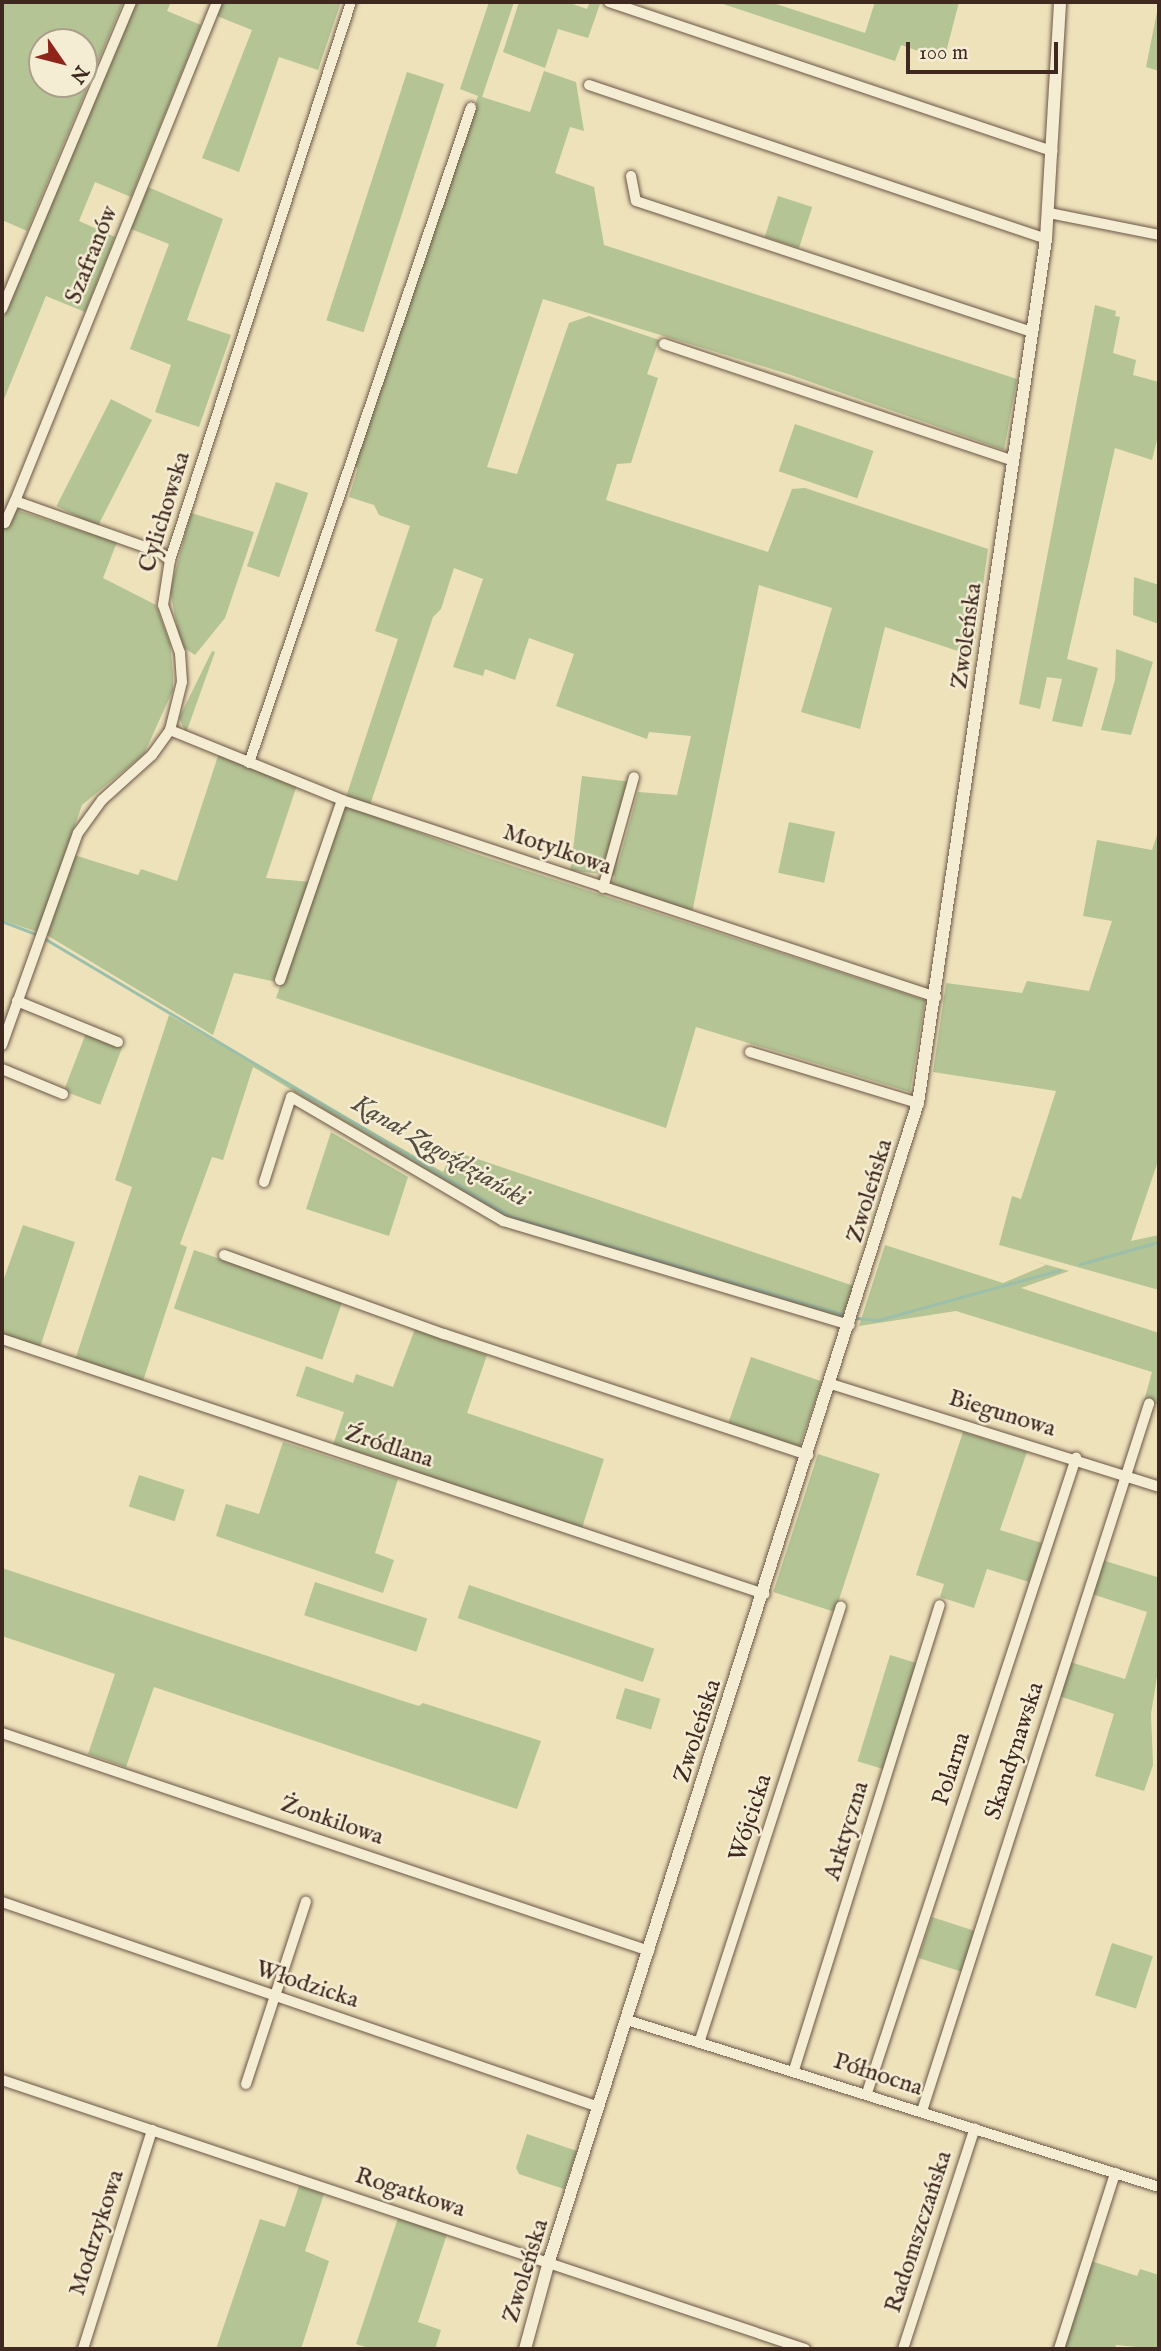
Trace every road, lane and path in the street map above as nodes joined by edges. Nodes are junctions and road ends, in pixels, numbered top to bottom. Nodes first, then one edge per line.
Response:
1 (131, 2) edge
2 (217, 2) edge
3 (351, 2) edge
4 (609, 2) edge
5 (1060, 2) edge
6 (589, 85) dead end
7 (471, 108) dead end
8 (1053, 151) junction
9 (631, 176) dead end
10 (1049, 213) junction
11 (1159, 235) edge
12 (1046, 239) junction
13 (2, 309) edge
14 (1032, 332) junction
15 (664, 344) dead end
16 (1013, 460) junction
17 (15, 501) junction
18 (3, 522) edge
19 (170, 560) junction
20 (170, 730) junction
21 (249, 763) junction
22 (634, 777) dead end
23 (342, 800) junction
24 (603, 888) junction
25 (280, 980) dead end
26 (936, 997) junction
27 (17, 1001) junction
28 (118, 1042) dead end
29 (2, 1045) edge
30 (750, 1052) dead end
31 (2, 1069) edge
32 (63, 1094) dead end
33 (918, 1103) junction
34 (264, 1182) dead end
35 (224, 1255) dead end
36 (852, 1319) junction
37 (2, 1339) edge
38 (831, 1384) junction
39 (1149, 1404) dead end
40 (808, 1455) junction
41 (1076, 1458) junction
42 (1126, 1474) junction
43 (1159, 1488) edge
44 (764, 1594) junction
45 (940, 1605) dead end
46 (841, 1606) dead end
47 (2, 1732) edge
48 (2, 1902) edge
49 (306, 1902) dead end
50 (649, 1951) junction
51 (275, 1996) junction
52 (627, 2020) junction
53 (699, 2043) junction
54 (793, 2070) junction
55 (2, 2080) edge
56 (246, 2084) dead end
57 (866, 2092) junction
58 (599, 2107) junction
59 (922, 2111) junction
60 (975, 2129) junction
61 (152, 2130) junction
62 (1115, 2173) junction
63 (1159, 2188) edge
64 (550, 2261) junction
65 (82, 2349) edge
66 (525, 2349) edge
67 (805, 2349) edge
68 (904, 2349) edge
69 (1059, 2349) edge

1 - 13 street
2 - 17 street, Szafranów
3 - 19 street, Cylichowska
4 - 8 street
5 - 8 street, Zwoleńska
6 - 12 street
7 - 21 street
8 - 10 street, Zwoleńska
9 - 14 street
10 - 11 street
10 - 12 street, Zwoleńska
12 - 14 street, Zwoleńska
14 - 16 street, Zwoleńska
15 - 16 street
16 - 26 street, Zwoleńska
17 - 18 street, Szafranów
17 - 19 street
19 - 20 street, Cylichowska
20 - 21 street, Motylkowa
20 - 27 street, Cylichowska
21 - 23 street, Motylkowa
22 - 24 street
23 - 24 street, Motylkowa
23 - 25 street
24 - 26 street, Motylkowa
26 - 33 street, Zwoleńska
27 - 28 street
27 - 29 street, Cylichowska
30 - 33 street
31 - 32 street
33 - 36 street, Zwoleńska
34 - 36 street
35 - 40 street
36 - 38 street, Zwoleńska
37 - 44 street, Źródlana
38 - 40 street, Zwoleńska
38 - 41 street, Biegunowa
39 - 42 street, Skandynawska
40 - 44 street, Zwoleńska
41 - 42 street, Biegunowa
41 - 57 street, Polarna
42 - 43 street, Biegunowa
42 - 59 street, Skandynawska
44 - 50 street, Zwoleńska
45 - 54 street, Arktyczna
46 - 53 street, Wójcicka
47 - 50 street, Żonkilowa
48 - 51 street, Włodzicka
49 - 51 street
50 - 52 street, Zwoleńska
51 - 56 street
51 - 58 street, Włodzicka
52 - 53 street, Północna
52 - 58 street, Zwoleńska
53 - 54 street, Północna
54 - 57 street, Północna
55 - 61 street, Rogatkowa
57 - 59 street, Północna
58 - 64 street, Zwoleńska
59 - 60 street, Północna
60 - 62 street, Północna
60 - 68 street, Radomszczańska
61 - 64 street, Rogatkowa
61 - 65 street, Modrzykowa
62 - 63 street, Północna
62 - 69 street
64 - 66 street, Zwoleńska
64 - 67 street, Rogatkowa

